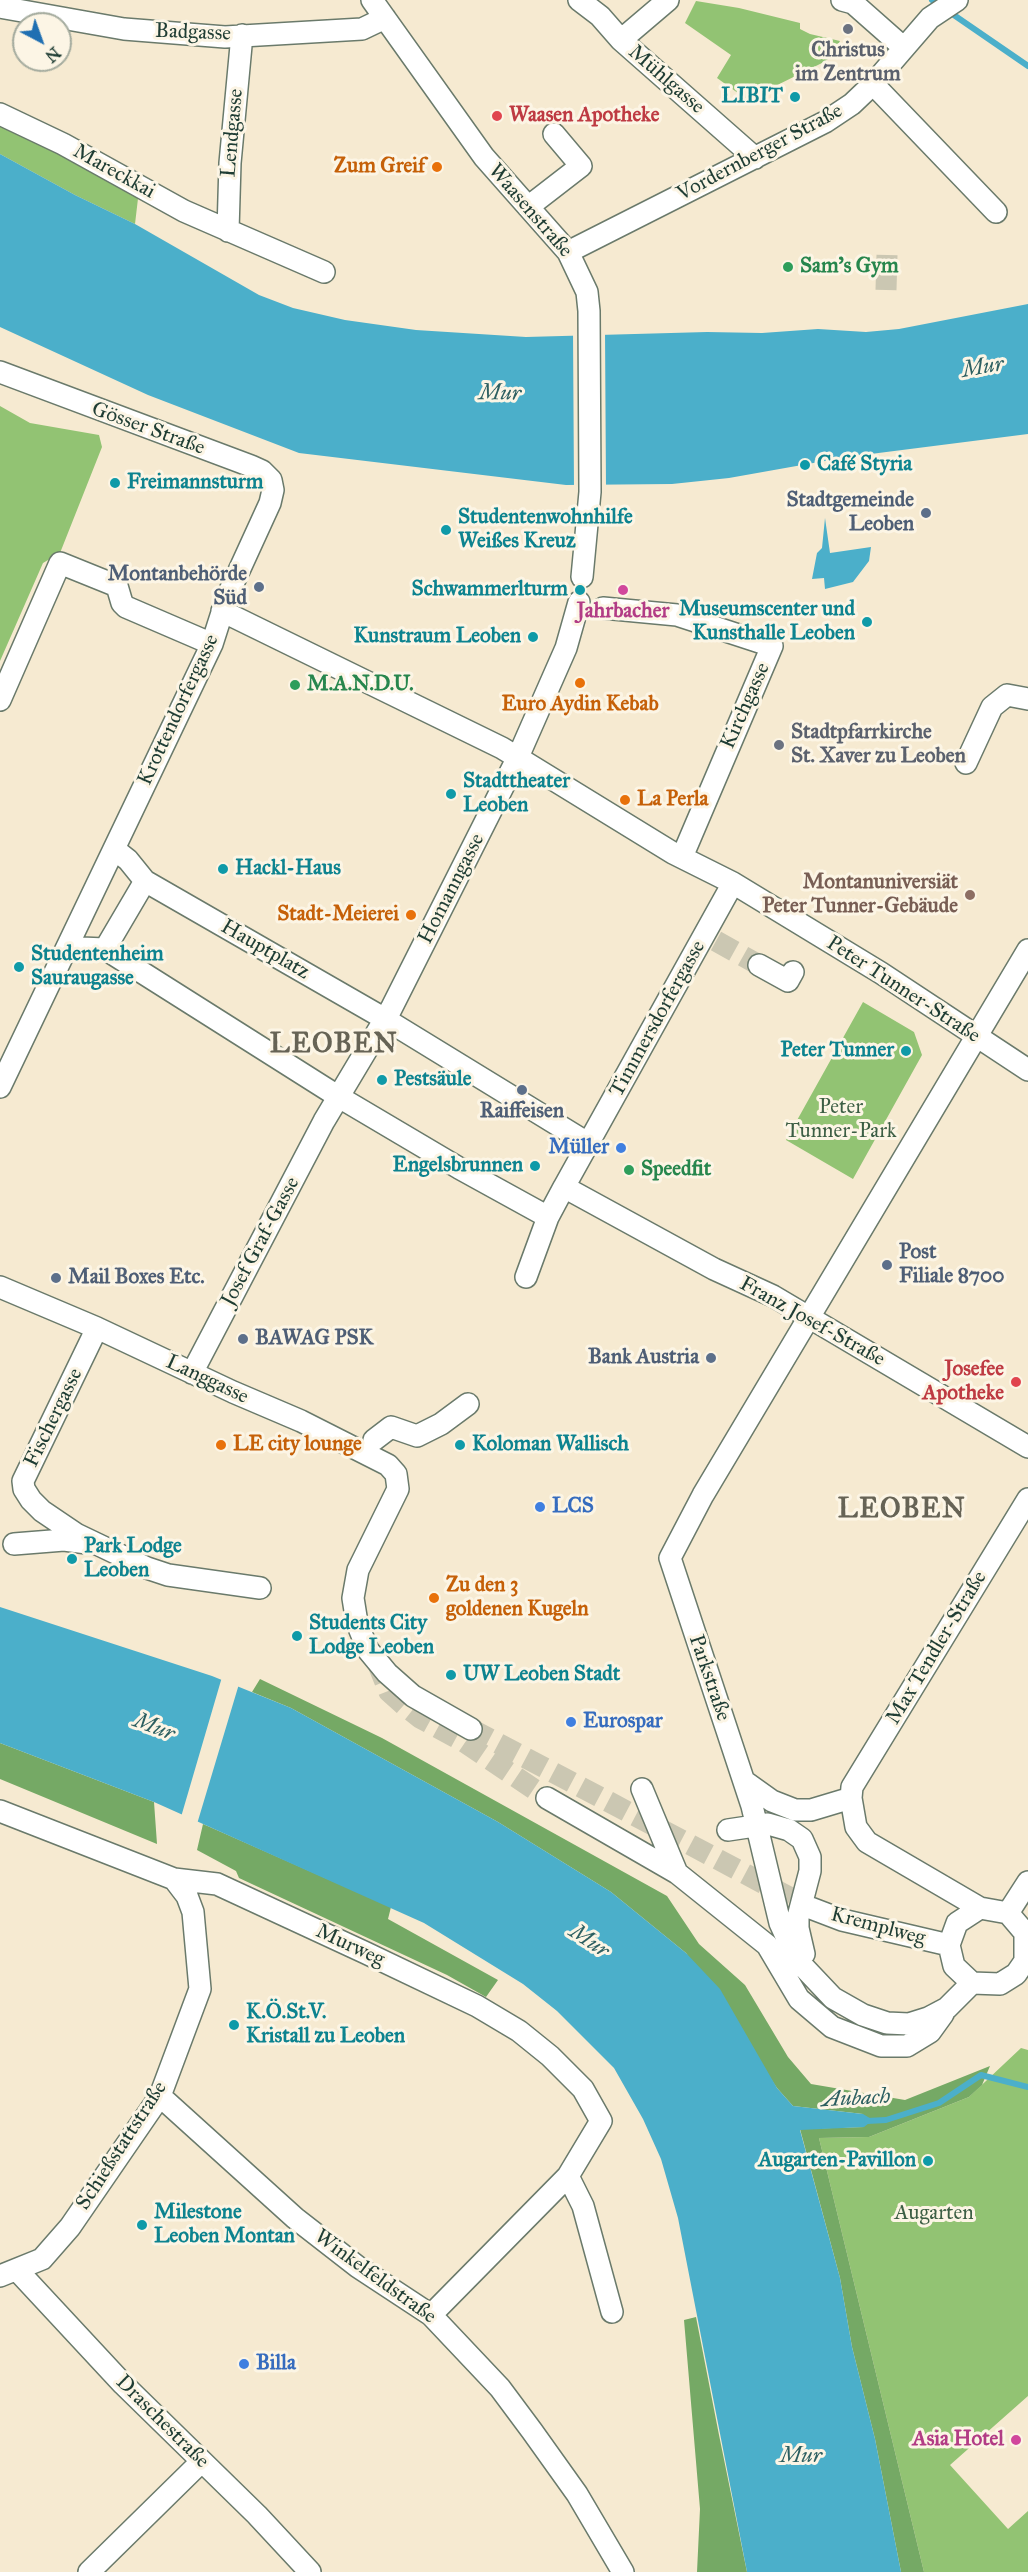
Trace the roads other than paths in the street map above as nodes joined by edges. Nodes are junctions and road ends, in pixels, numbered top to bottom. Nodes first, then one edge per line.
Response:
1 (372, 0) edge
2 (579, 0) edge
3 (668, 0) edge
4 (842, 0) edge
5 (957, 0) edge
6 (0, 7) edge
7 (385, 18) junction
8 (242, 35) junction
9 (621, 40) junction
10 (904, 48) junction
11 (873, 84) junction
12 (0, 114) edge
13 (554, 134) dead end
14 (755, 158) junction
15 (528, 207) junction
16 (996, 212) dead end
17 (228, 231) junction
18 (568, 252) junction
19 (324, 272) dead end
20 (0, 372) edge
21 (270, 503) joint
22 (582, 577) dead end
23 (579, 602) dead end
24 (603, 608) dead end
25 (222, 611) junction
26 (212, 644) junction
27 (1028, 699) edge
28 (0, 700) edge
29 (518, 757) junction
30 (966, 762) dead end
31 (114, 849) junction
32 (678, 855) junction
33 (145, 880) junction
34 (734, 891) junction
35 (70, 943) junction
36 (105, 949) junction
37 (1028, 950) edge
38 (759, 965) tunnel mouth
39 (793, 972) dead end
40 (388, 1014) junction
41 (976, 1038) junction
42 (1028, 1070) edge
43 (0, 1087) edge
44 (334, 1104) junction
45 (591, 1141) junction
46 (564, 1186) junction
47 (549, 1217) junction
48 (526, 1277) dead end
49 (0, 1287) edge
50 (809, 1318) junction
51 (97, 1328) junction
52 (192, 1373) junction
53 (468, 1404) dead end
54 (374, 1440) dead end
55 (1028, 1447) edge
56 (1028, 1499) edge
57 (14, 1544) dead end
58 (97, 1544) junction
59 (260, 1588) dead end
60 (471, 1729) tunnel mouth
61 (744, 1781) junction
62 (642, 1789) dead end
63 (547, 1798) tunnel mouth
64 (850, 1798) junction
65 (0, 1811) edge
66 (757, 1826) junction
67 (728, 1830) dead end
68 (676, 1873) junction
69 (174, 1879) junction
70 (1028, 1882) edge
71 (808, 1907) tunnel mouth
72 (980, 1908) junction
73 (1008, 1913) junction
74 (949, 1945) junction
75 (1026, 1961) edge
76 (808, 1972) junction
77 (972, 1983) junction
78 (947, 2008) junction
79 (160, 2096) junction
80 (568, 2176) junction
81 (9, 2273) edge
82 (612, 2312) dead end
83 (431, 2315) junction
84 (201, 2462) junction
85 (89, 2572) edge
86 (310, 2572) edge
87 (622, 2572) edge

1 - 7 street, Waasenstraße
2 - 9 street, Mühlgasse
3 - 9 street
4 - 10 street
5 - 10 street, Vordernberger Straße
6 - 8 street, Badgasse
7 - 8 street, Badgasse
7 - 15 street, Waasenstraße
8 - 17 street, Lendgasse
9 - 14 street, Mühlgasse
10 - 11 street, Vordernberger Straße
11 - 14 street, Vordernberger Straße
11 - 16 street
12 - 17 street, Mareckkai
13 - 15 street
14 - 18 street, Vordernberger Straße
15 - 18 street, Waasenstraße
17 - 19 street, Mareckkai
18 - 22 street, Waasenstraße
20 - 21 street, Gösser Straße
21 - 25 street, Krottendorfergasse
23 - 29 street, Homanngasse
24 - 32 street, Kirchgasse
25 - 26 street, Krottendorfergasse
25 - 29 street, Peter Tunner-Straße
26 - 28 street
26 - 31 street, Krottendorfergasse
27 - 30 street
29 - 32 street, Peter Tunner-Straße
29 - 40 street, Homanngasse
31 - 33 street, Hauptplatz
31 - 35 street
32 - 34 street, Peter Tunner-Straße
33 - 36 street
33 - 40 street, Hauptplatz
34 - 41 street, Peter Tunner-Straße
34 - 45 street, Timmersdorfergasse
35 - 36 street
35 - 43 street
36 - 44 street
37 - 41 street, Parkstraße
38 - 39 street
40 - 44 street
40 - 45 street, Hauptplatz
41 - 42 street, Peter Tunner-Straße
41 - 50 street, Parkstraße
44 - 47 street
44 - 52 street, Josef Graf-Gasse
45 - 46 street
46 - 47 street
46 - 50 street, Franz Josef-Straße
47 - 48 street
49 - 51 street, Langgasse
50 - 55 street, Franz Josef-Straße
50 - 61 street, Parkstraße
51 - 52 street, Langgasse
51 - 58 street, Fischergasse
52 - 60 street, Langgasse
53 - 54 street
56 - 64 street, Max Tendler-Straße
57 - 58 street, Fischergasse
58 - 59 street, Fischergasse
61 - 64 street
61 - 66 street, Parkstraße
62 - 68 street
63 - 68 street
64 - 72 street
65 - 69 street, Murweg
66 - 67 street
66 - 76 street, Parkstraße
66 - 76 street
68 - 78 street
69 - 79 street, Schießstattstraße
69 - 80 street, Murweg
70 - 73 street
71 - 74 street, Kremplweg
72 - 73 street
72 - 74 street
73 - 75 street
74 - 77 street
75 - 77 street
76 - 78 street, Parkstraße
77 - 78 street
79 - 81 street, Schießstattstraße
79 - 83 street, Winkelfeldstraße
80 - 82 street
80 - 83 street, Murweg
81 - 84 street, Draschestraße
83 - 87 street, Winkelfeldstraße
84 - 85 street
84 - 86 street, Draschestraße

